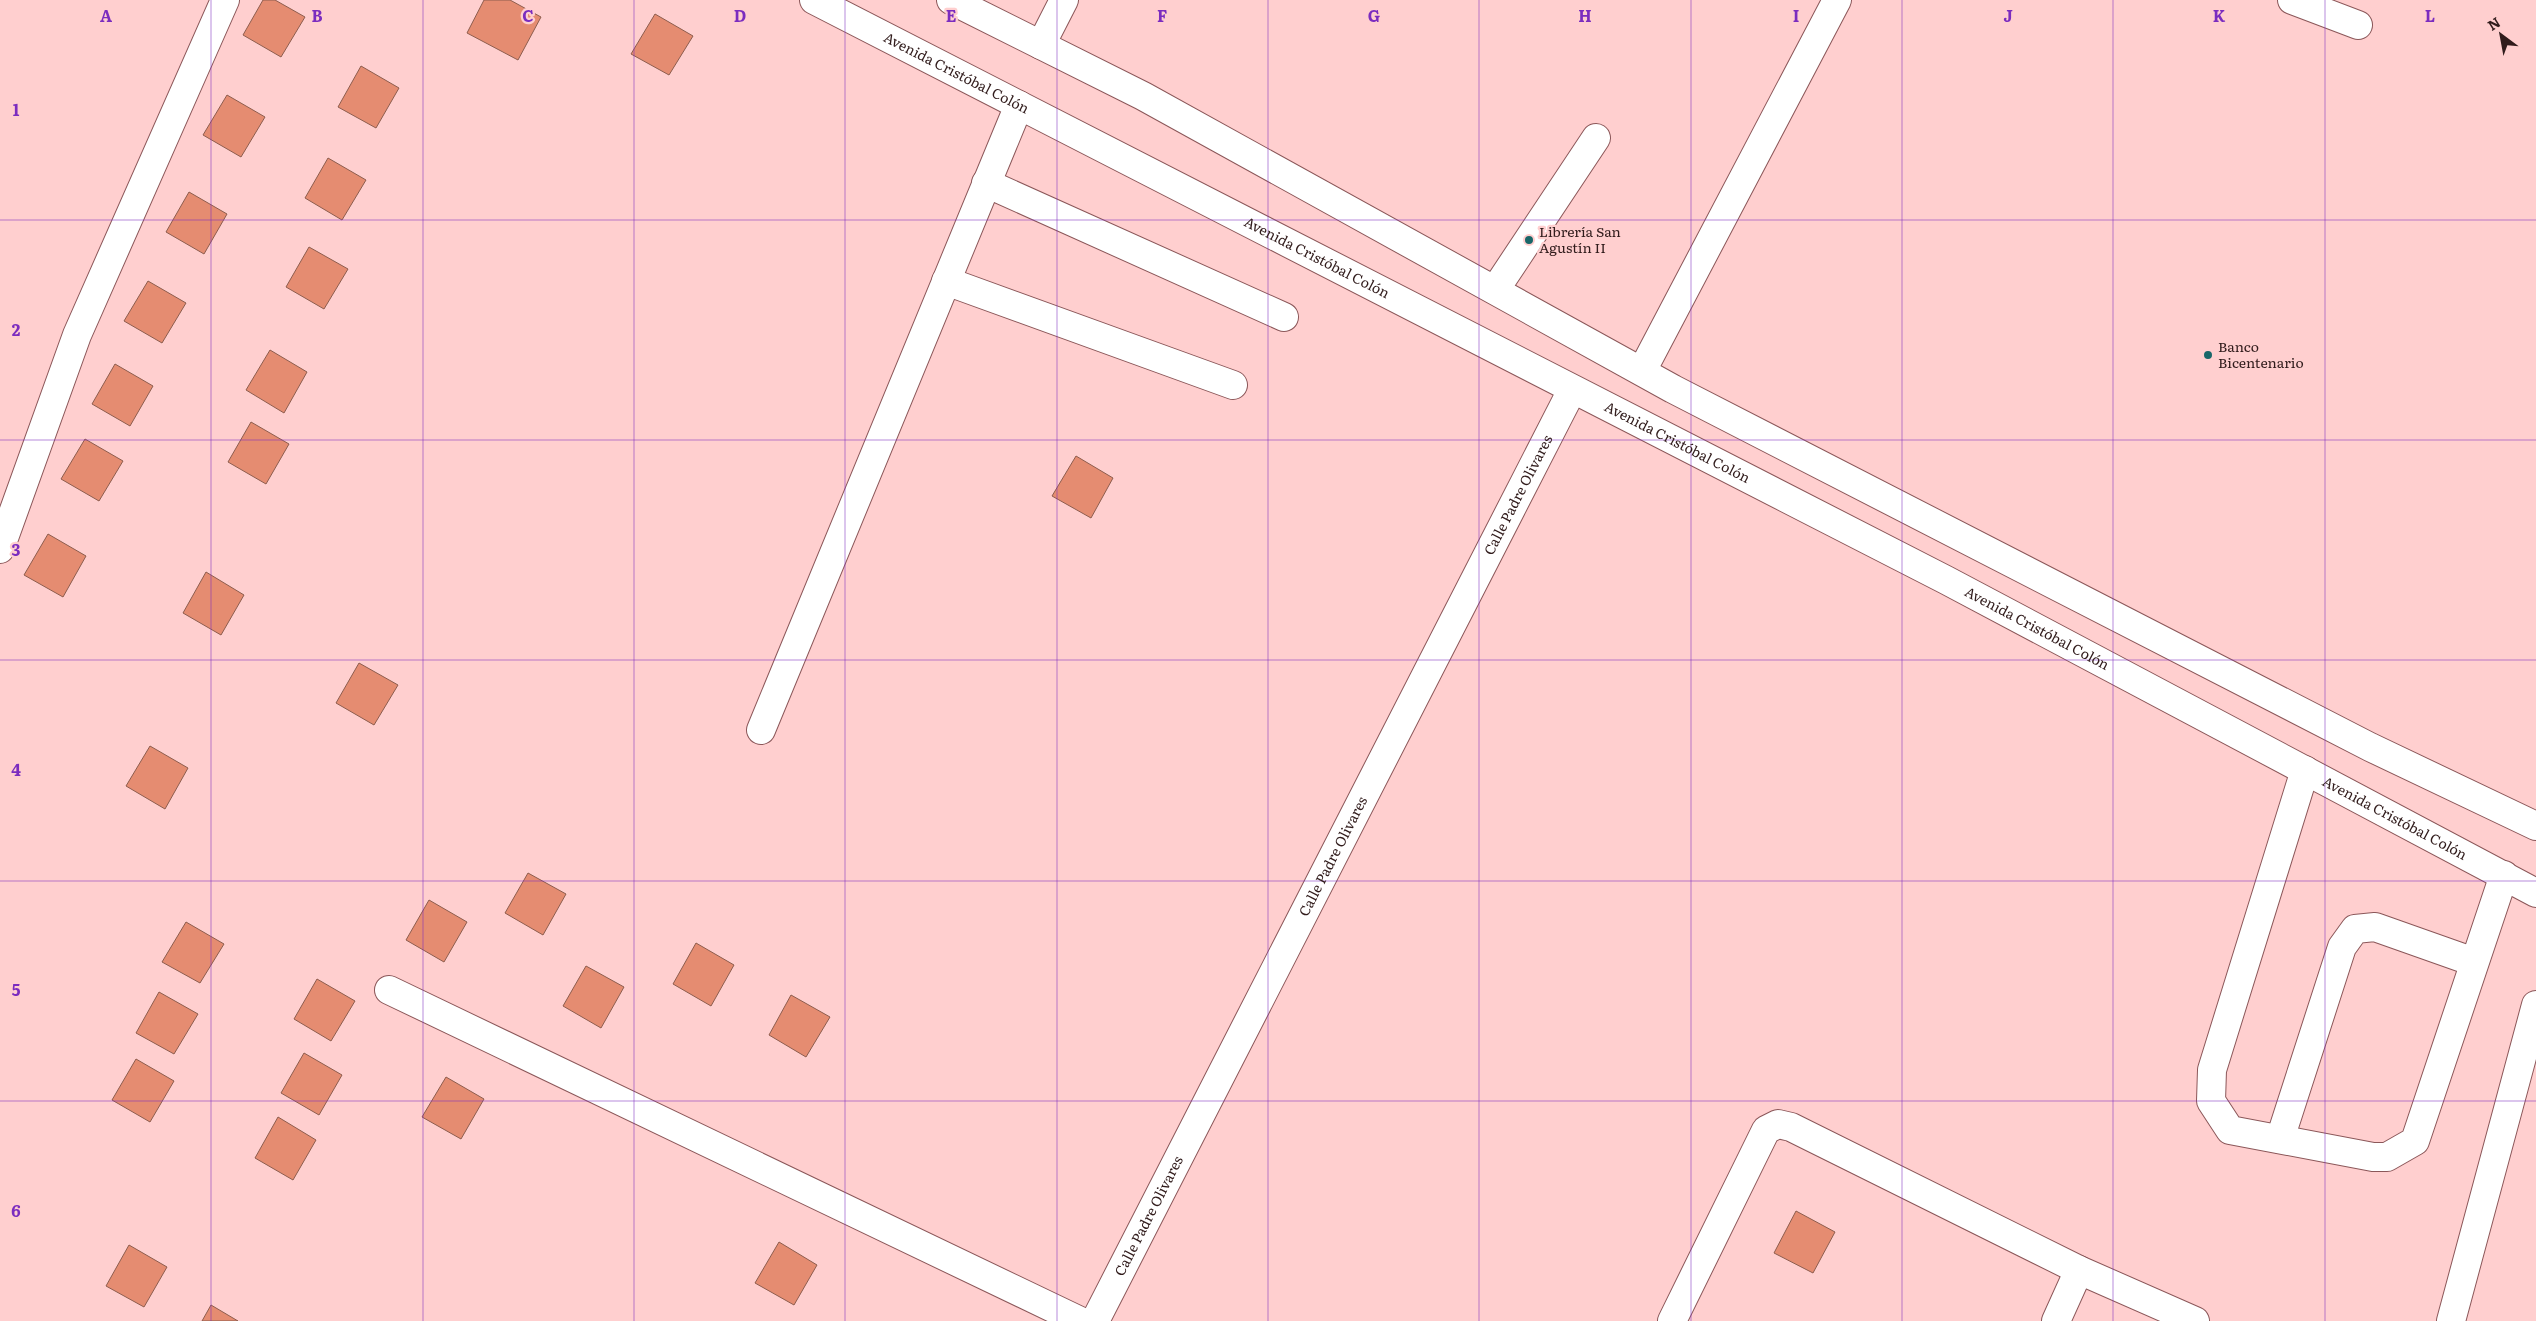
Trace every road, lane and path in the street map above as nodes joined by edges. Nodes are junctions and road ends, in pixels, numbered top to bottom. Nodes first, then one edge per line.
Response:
1 (225, 0) edge
2 (814, 0) edge
3 (951, 0) edge
4 (1064, 0) edge
5 (1837, 0) edge
6 (2292, 0) edge
7 (2358, 25) dead end
8 (1041, 45) junction
9 (1019, 105) junction
10 (1596, 138) dead end
11 (986, 183) junction
12 (946, 281) junction
13 (1495, 290) junction
14 (1284, 317) dead end
15 (1642, 371) junction
16 (1233, 385) dead end
17 (1572, 390) junction
18 (0, 548) edge
19 (760, 730) dead end
20 (2305, 770) junction
21 (2536, 826) edge
22 (2504, 875) junction
23 (2536, 892) edge
24 (2474, 962) junction
25 (389, 990) dead end
26 (2536, 1005) edge
27 (2280, 1139) junction
28 (2079, 1270) junction
29 (1080, 1321) edge
30 (1095, 1321) edge
31 (1672, 1321) edge
32 (2056, 1321) edge
33 (2195, 1321) edge
34 (2452, 1321) edge

1 - 18 street
2 - 9 street, Avenida Cristóbal Colón
3 - 8 street
4 - 8 street
5 - 15 street
6 - 7 street
8 - 13 street
9 - 11 street
9 - 17 street, Avenida Cristóbal Colón
10 - 13 street
11 - 12 street
11 - 14 street
12 - 16 street
12 - 19 street
13 - 15 street
15 - 21 street
17 - 20 street, Avenida Cristóbal Colón
17 - 30 street, Calle Padre Olivares
20 - 22 street, Avenida Cristóbal Colón
20 - 27 street
22 - 23 street, Avenida Cristóbal Colón
22 - 24 street
24 - 27 street
24 - 27 street
25 - 29 street
26 - 34 street
28 - 31 street
28 - 32 street
28 - 33 street

